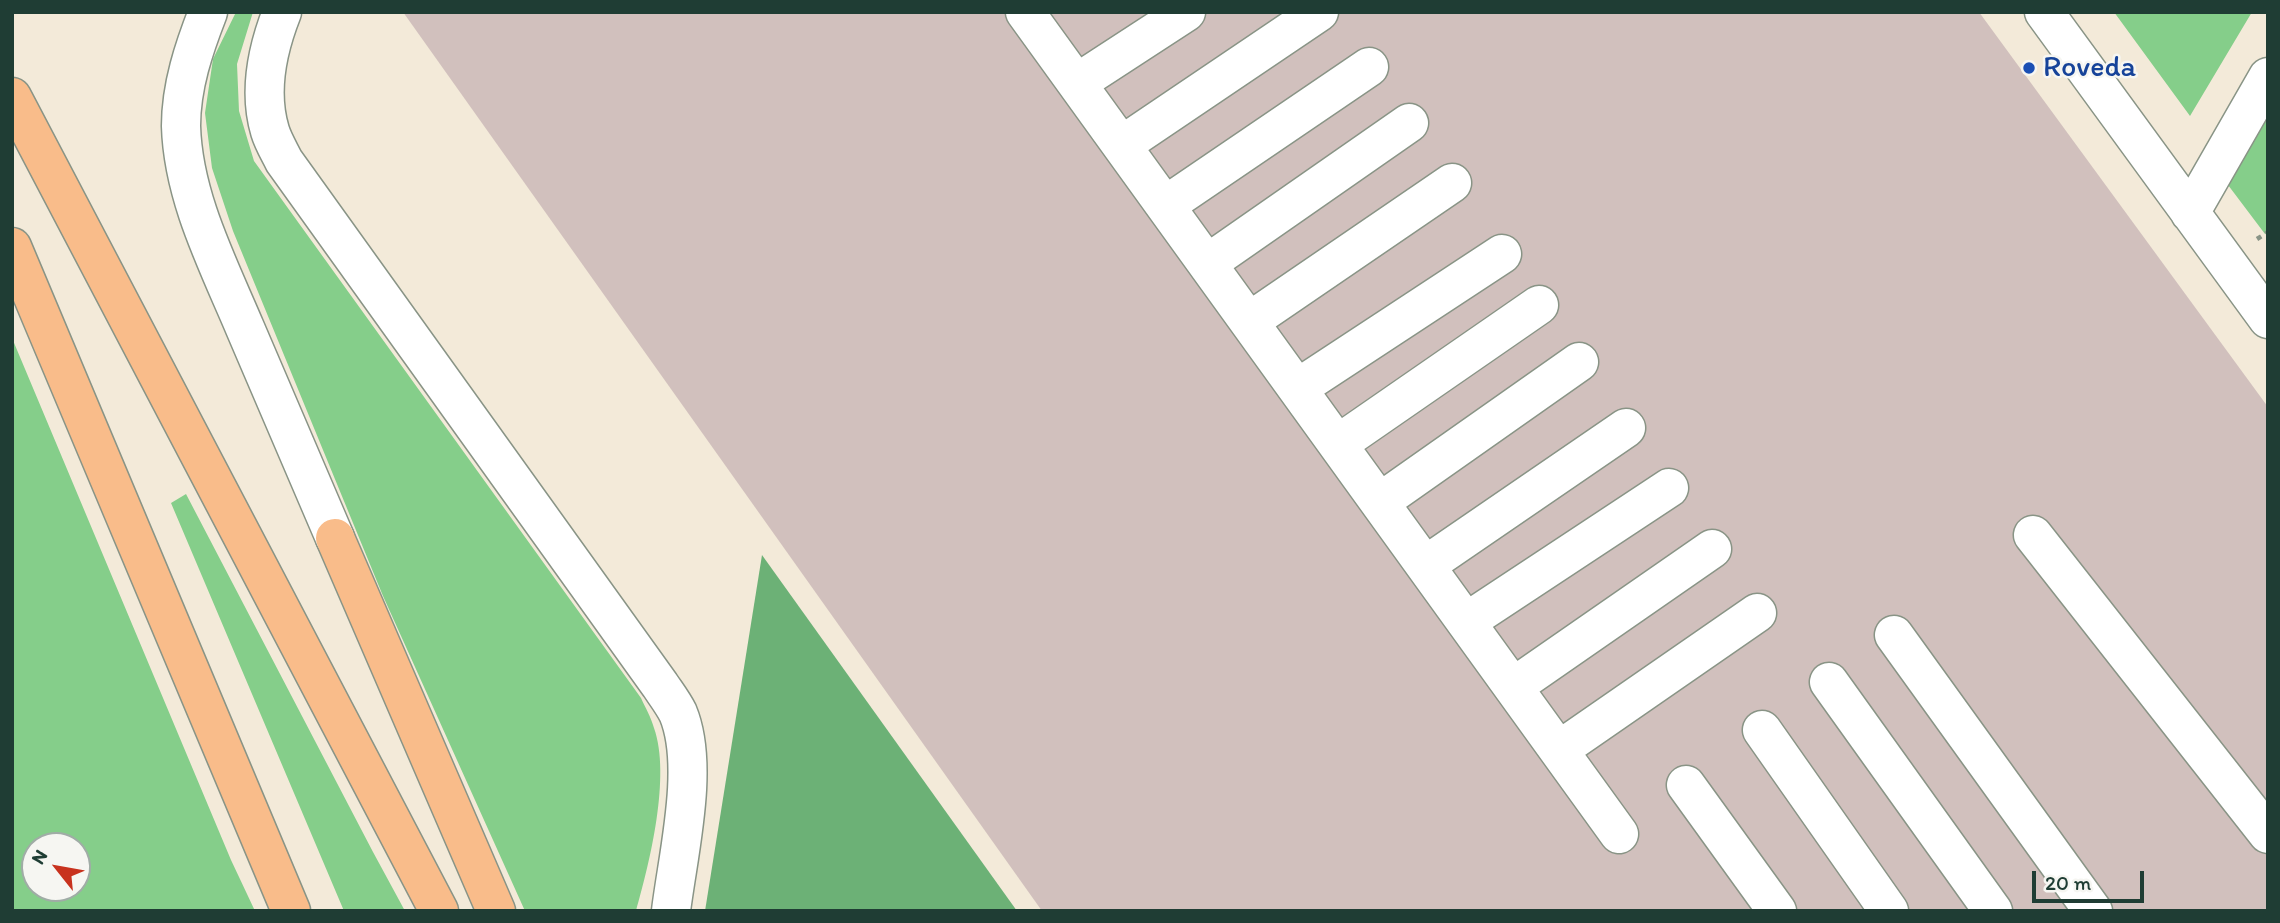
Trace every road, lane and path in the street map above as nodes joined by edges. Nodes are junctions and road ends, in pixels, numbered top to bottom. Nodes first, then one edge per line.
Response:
1 (208, 12) edge
2 (282, 12) edge
3 (1186, 12) edge
4 (1319, 12) edge
5 (2044, 12) edge
6 (1038, 17) edge
7 (1369, 67) dead end
8 (2268, 77) edge
9 (1077, 83) junction
10 (12, 97) edge
11 (1409, 123) dead end
12 (1122, 145) junction
13 (1452, 183) dead end
14 (1166, 205) junction
15 (2190, 212) junction
16 (12, 247) edge
17 (1502, 254) dead end
18 (1208, 263) junction
19 (1539, 305) dead end
20 (2268, 319) edge
21 (1250, 321) junction
22 (1579, 362) dead end
23 (1298, 388) junction
24 (1626, 428) dead end
25 (1338, 444) junction
26 (1669, 488) dead end
27 (1380, 502) junction
28 (2033, 535) dead end
29 (335, 538) joint
30 (1712, 549) dead end
31 (1426, 565) junction
32 (1757, 612) dead end
33 (1466, 622) junction
34 (1894, 635) dead end
35 (1829, 682) dead end
36 (1513, 687) junction
37 (1762, 730) dead end
38 (1559, 750) junction
39 (1686, 785) dead end
40 (1619, 834) dead end
41 (2268, 834) edge
42 (291, 911) edge
43 (439, 911) edge
44 (496, 911) edge
45 (671, 911) edge
46 (1777, 911) edge
47 (1889, 911) edge
48 (1993, 911) edge
49 (2093, 911) edge

1 - 29 street
2 - 45 street
3 - 9 street
4 - 12 street
5 - 15 street
6 - 9 street
7 - 14 street
8 - 15 street
9 - 12 street
10 - 43 highway
11 - 18 street
12 - 14 street
13 - 21 street
14 - 18 street
15 - 20 street
16 - 42 highway
17 - 23 street
18 - 21 street
19 - 25 street
21 - 23 street
22 - 27 street
23 - 25 street
24 - 31 street
25 - 27 street
26 - 33 street
27 - 31 street
28 - 41 street
29 - 44 highway
30 - 36 street
31 - 33 street
32 - 38 street
33 - 36 street
34 - 49 street
35 - 48 street
36 - 38 street
37 - 47 street
38 - 40 street
39 - 46 street

